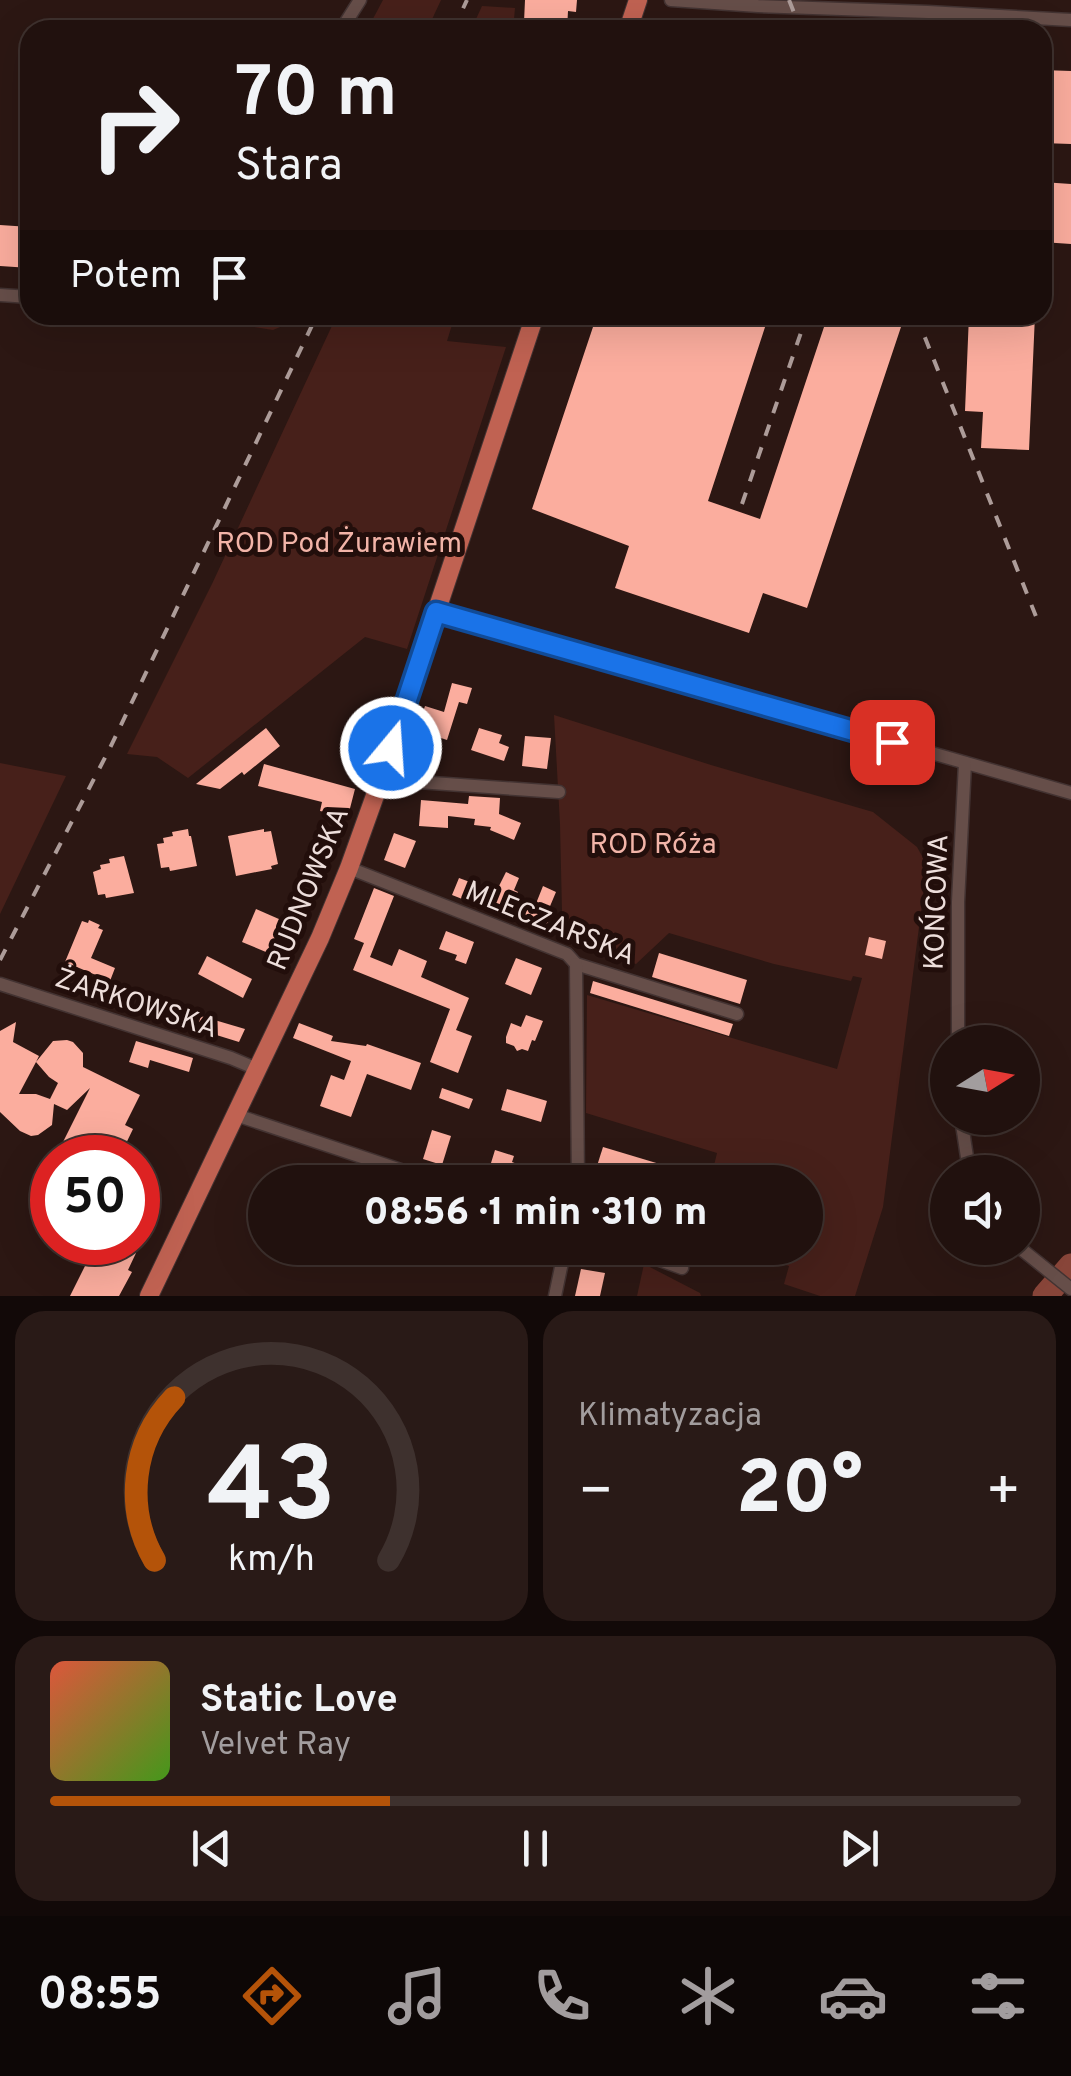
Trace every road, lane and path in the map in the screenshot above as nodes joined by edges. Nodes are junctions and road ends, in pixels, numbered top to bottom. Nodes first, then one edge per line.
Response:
1 (670, 0) edge
2 (691, 1) edge
3 (1071, 20) edge
4 (532, 325) edge
5 (436, 612) junction
6 (965, 762) junction
7 (381, 777) junction
8 (559, 792) dead end
9 (1071, 793) edge
10 (348, 868) junction
11 (576, 964) junction
12 (0, 984) edge
13 (737, 1014) dead end
14 (958, 1025) edge
15 (257, 1069) junction
16 (236, 1116) junction
17 (385, 1165) edge
18 (578, 1165) edge
19 (1040, 1264) edge
20 (561, 1265) edge
21 (674, 1265) edge
22 (682, 1268) dead end
23 (1071, 1289) edge
24 (149, 1296) edge
25 (554, 1296) edge

1 - 2 street
2 - 3 street
4 - 5 main road, RUDNOWSKA
5 - 6 street
5 - 7 main road, RUDNOWSKA
6 - 9 street
6 - 14 street, KOŃCOWA
7 - 8 street
7 - 10 main road, RUDNOWSKA
10 - 11 street, MLECZARSKA
10 - 15 main road, RUDNOWSKA
11 - 13 street, MLECZARSKA
11 - 18 street
12 - 15 street, ŻARKOWSKA
15 - 16 main road, RUDNOWSKA
16 - 17 street
16 - 24 main road, RUDNOWSKA
19 - 23 street
20 - 25 street
21 - 22 street

